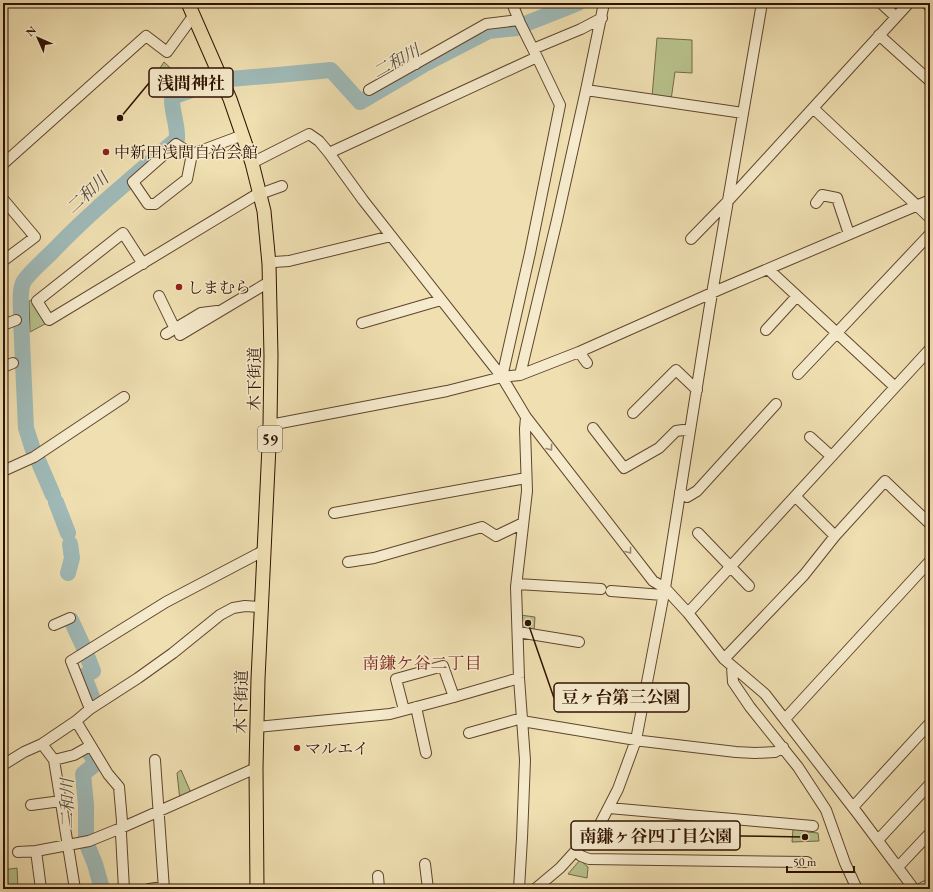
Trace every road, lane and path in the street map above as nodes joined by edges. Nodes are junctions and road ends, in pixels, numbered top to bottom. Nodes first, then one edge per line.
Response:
1 (188, 3) edge
2 (512, 3) edge
3 (604, 3) edge
4 (762, 3) edge
5 (880, 3) edge
6 (909, 3) edge
7 (926, 3) edge
8 (930, 7) edge
9 (194, 15) junction
10 (896, 17) junction
11 (602, 18) junction
12 (520, 24) junction
13 (879, 35) junction
14 (412, 53) dead end
15 (535, 53) junction
16 (416, 64) junction
17 (930, 80) edge
18 (369, 90) dead end
19 (586, 90) junction
20 (813, 108) junction
21 (743, 113) junction
22 (244, 135) junction
23 (329, 153) junction
24 (192, 154) junction
25 (252, 163) junction
26 (3, 164) edge
27 (282, 186) dead end
28 (260, 193) junction
29 (3, 199) edge
30 (930, 200) edge
31 (728, 201) junction
32 (816, 203) dead end
33 (918, 206) junction
34 (930, 218) edge
35 (849, 234) junction
36 (930, 234) edge
37 (391, 236) junction
38 (691, 239) dead end
39 (3, 261) edge
40 (143, 264) junction
41 (269, 264) junction
42 (768, 269) junction
43 (269, 282) junction
44 (713, 293) junction
45 (158, 296) dead end
46 (797, 296) junction
47 (441, 300) junction
48 (16, 320) dead end
49 (362, 323) dead end
50 (3, 325) edge
51 (766, 330) dead end
52 (178, 332) junction
53 (837, 333) junction
54 (166, 334) dead end
55 (930, 349) edge
56 (579, 352) junction
57 (13, 363) dead end
58 (587, 363) dead end
59 (3, 367) edge
60 (798, 374) dead end
61 (520, 375) junction
62 (502, 377) junction
63 (894, 387) junction
64 (697, 390) junction
65 (124, 397) dead end
66 (776, 404) dead end
67 (633, 413) dead end
68 (526, 417) junction
69 (270, 425) junction
70 (593, 428) dead end
71 (690, 431) junction
72 (810, 437) dead end
73 (831, 456) junction
74 (3, 472) edge
75 (526, 478) junction
76 (680, 492) junction
77 (795, 496) junction
78 (334, 513) dead end
79 (523, 523) junction
80 (930, 524) edge
81 (698, 533) dead end
82 (835, 536) junction
83 (264, 550) junction
84 (930, 561) edge
85 (348, 562) dead end
86 (731, 567) junction
87 (517, 584) junction
88 (749, 586) dead end
89 (664, 592) junction
90 (261, 608) junction
91 (688, 613) junction
92 (70, 618) dead end
93 (54, 625) dead end
94 (518, 632) junction
95 (579, 642) dead end
96 (724, 659) junction
97 (732, 667) junction
98 (519, 678) junction
99 (454, 697) junction
100 (94, 707) junction
101 (416, 707) junction
102 (404, 710) junction
103 (522, 719) junction
104 (785, 719) junction
105 (77, 723) junction
106 (930, 723) edge
107 (257, 727) junction
108 (469, 733) dead end
109 (636, 740) junction
110 (42, 744) junction
111 (88, 747) junction
112 (784, 747) junction
113 (426, 753) dead end
114 (54, 760) junction
115 (155, 760) dead end
116 (3, 765) edge
117 (256, 768) junction
118 (930, 784) edge
119 (61, 801) junction
120 (31, 805) dead end
121 (853, 807) junction
122 (609, 808) junction
123 (159, 812) junction
124 (813, 826) dead end
125 (121, 828) junction
126 (930, 833) edge
127 (878, 840) junction
128 (67, 845) junction
129 (36, 851) junction
130 (576, 851) junction
131 (18, 852) dead end
132 (807, 862) dead end
133 (425, 864) dead end
134 (898, 868) junction
135 (378, 876) dead end
136 (930, 884) edge
137 (541, 887) edge
138 (164, 888) edge
139 (41, 889) edge
140 (75, 889) edge
141 (124, 889) edge
142 (149, 889) edge
143 (257, 889) edge
144 (379, 889) edge
145 (428, 889) edge
146 (519, 889) edge
147 (857, 889) edge
148 (914, 889) edge
149 (920, 889) edge

1 - 9 main road, 木下街道 / 59
2 - 12 street
3 - 11 street
4 - 21 street
5 - 10 street
6 - 10 street
7 - 8 street
9 - 22 main road, 木下街道 / 59
9 - 26 street
10 - 13 street
11 - 15 street
11 - 19 street
12 - 15 street
12 - 16 street
13 - 17 street
13 - 20 street
14 - 16 street
15 - 23 street
15 - 62 street
16 - 18 street
19 - 21 street
19 - 61 street
20 - 31 street
20 - 33 street
21 - 31 street
22 - 24 street
22 - 25 main road, 木下街道 / 59
23 - 25 street
23 - 37 street
24 - 24 street
25 - 28 main road, 木下街道 / 59
27 - 28 street
28 - 40 street
28 - 41 main road, 木下街道 / 59
29 - 39 street
30 - 33 street
31 - 38 street
31 - 44 street
32 - 35 street
33 - 34 street
33 - 35 street
35 - 42 street
36 - 53 street
37 - 41 street
37 - 47 street
40 - 40 street
41 - 43 main road, 木下街道 / 59
42 - 44 street
42 - 46 street
43 - 52 street
43 - 69 main road, 木下街道 / 59
44 - 56 street
44 - 64 street
45 - 52 street
46 - 51 street
46 - 53 street
47 - 49 street
47 - 62 street
48 - 50 street
52 - 54 street
53 - 60 street
53 - 63 street
55 - 63 street
56 - 58 street
56 - 61 street
57 - 59 street
61 - 62 street
62 - 68 street
62 - 69 street
63 - 73 street
64 - 67 street
64 - 71 street
65 - 74 street
66 - 76 street
68 - 75 street
68 -> 89 street
69 - 83 main road, 木下街道 / 59
70 - 71 street
71 - 76 street
72 - 73 street
73 - 77 street
75 - 78 street
75 - 79 street
76 - 89 street
77 - 82 street
77 - 86 street
79 - 85 street
79 - 87 street
80 - 82 street
81 - 86 street
82 - 96 street
83 - 90 main road, 木下街道 / 59
83 - 100 street
84 - 104 street
86 - 88 street
86 - 91 street
87 - 89 street
87 - 94 street
89 - 91 street
89 - 109 street
90 - 100 street
90 - 107 main road, 木下街道 / 59
91 - 96 street
92 - 93 street
94 - 95 street
94 - 98 street
96 - 97 street
97 - 104 street
97 - 112 street
98 - 99 street
98 - 103 street
99 - 101 street
99 - 102 street
100 - 105 street
101 - 102 street
101 - 113 street
102 - 107 street
103 - 108 street
103 - 109 street
103 - 146 street
104 - 121 street
105 - 110 street
105 - 111 street
106 - 121 street
107 - 117 main road, 木下街道 / 59
109 - 112 street
109 - 122 street
110 - 114 street
110 - 116 street
111 - 114 street
111 - 125 street
112 - 147 street
114 - 119 street
115 - 123 street
117 - 123 street
117 - 143 main road, 木下街道 / 59
118 - 127 street
119 - 120 street
119 - 128 street
121 - 127 street
122 - 124 street
122 - 130 street
123 - 125 street
123 - 138 street
125 - 128 street
125 - 141 street
126 - 134 street
127 - 134 street
128 - 129 street
128 - 140 street
129 - 131 street
129 - 139 street
130 - 132 street
130 - 137 street
133 - 145 street
134 - 148 street
135 - 144 street
136 - 149 street
138 - 142 street

